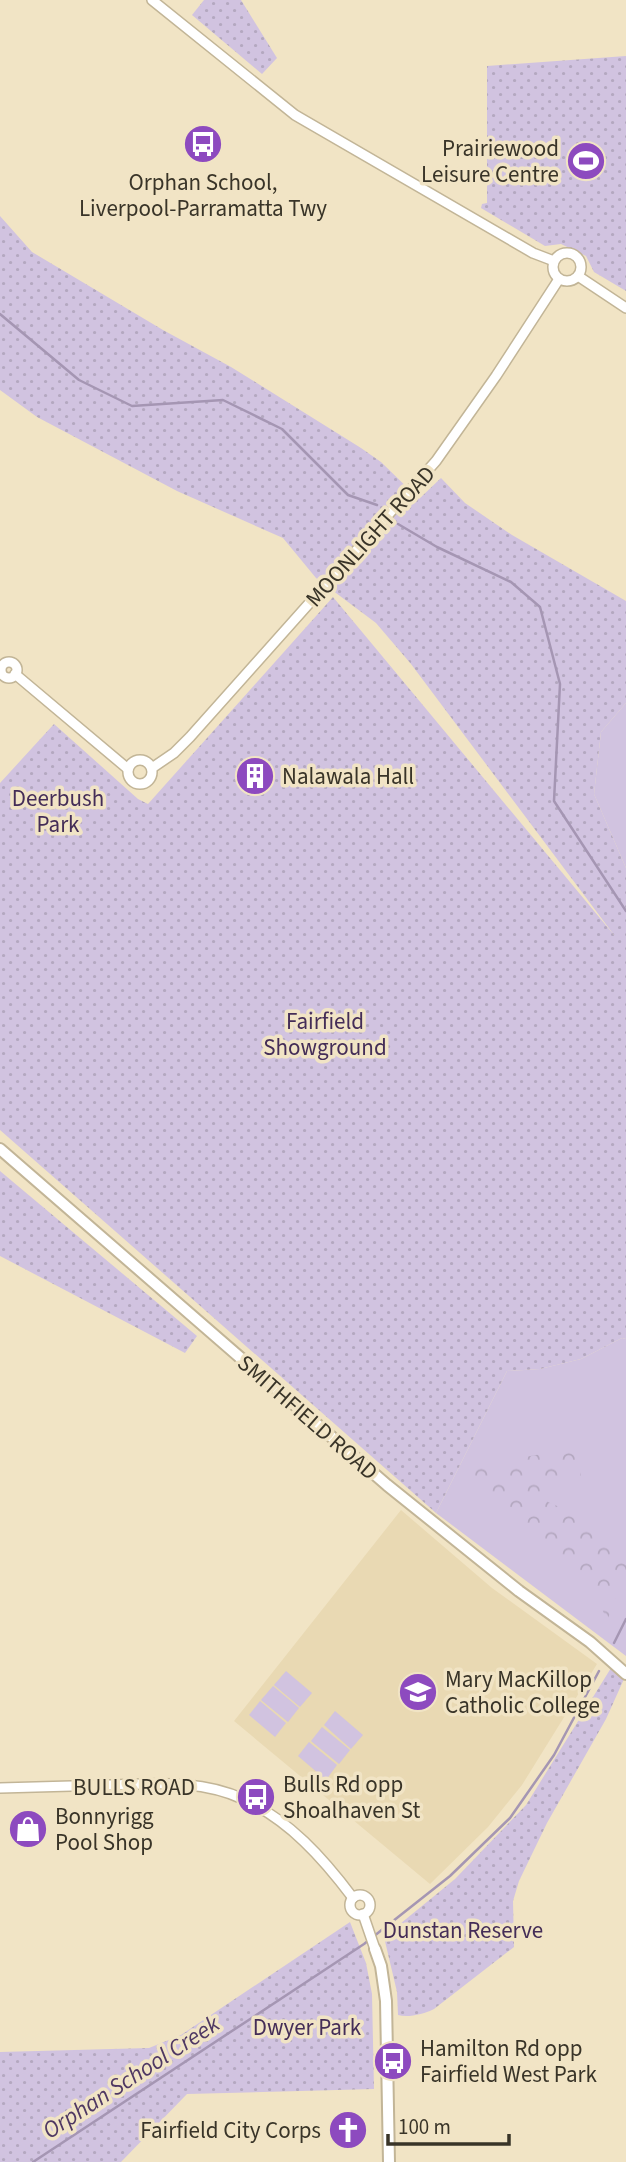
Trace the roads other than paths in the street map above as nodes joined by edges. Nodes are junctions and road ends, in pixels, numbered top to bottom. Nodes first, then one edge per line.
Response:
1 (152, 0) edge
2 (554, 261) junction
3 (578, 276) junction
4 (559, 279) junction
5 (626, 308) edge
6 (2, 662) edge
7 (15, 674) junction
8 (2, 677) edge
9 (152, 768) junction
10 (128, 769) junction
11 (0, 1149) edge
12 (626, 1674) edge
13 (0, 1788) edge
14 (353, 1898) junction
15 (363, 1914) junction
16 (375, 1949) joint
17 (389, 2162) edge

1 - 2 street
2 - 3 street
2 - 4 street
3 - 4 street
3 - 5 street
4 - 9 street, MOONLIGHT ROAD
6 - 7 street
6 - 8 street
7 - 8 street
7 - 10 street
9 - 10 street
9 - 10 street
11 - 12 main road, SMITHFIELD ROAD
13 - 14 street, BULLS ROAD
14 - 15 street
14 - 15 street
15 - 16 street
16 - 17 main road

